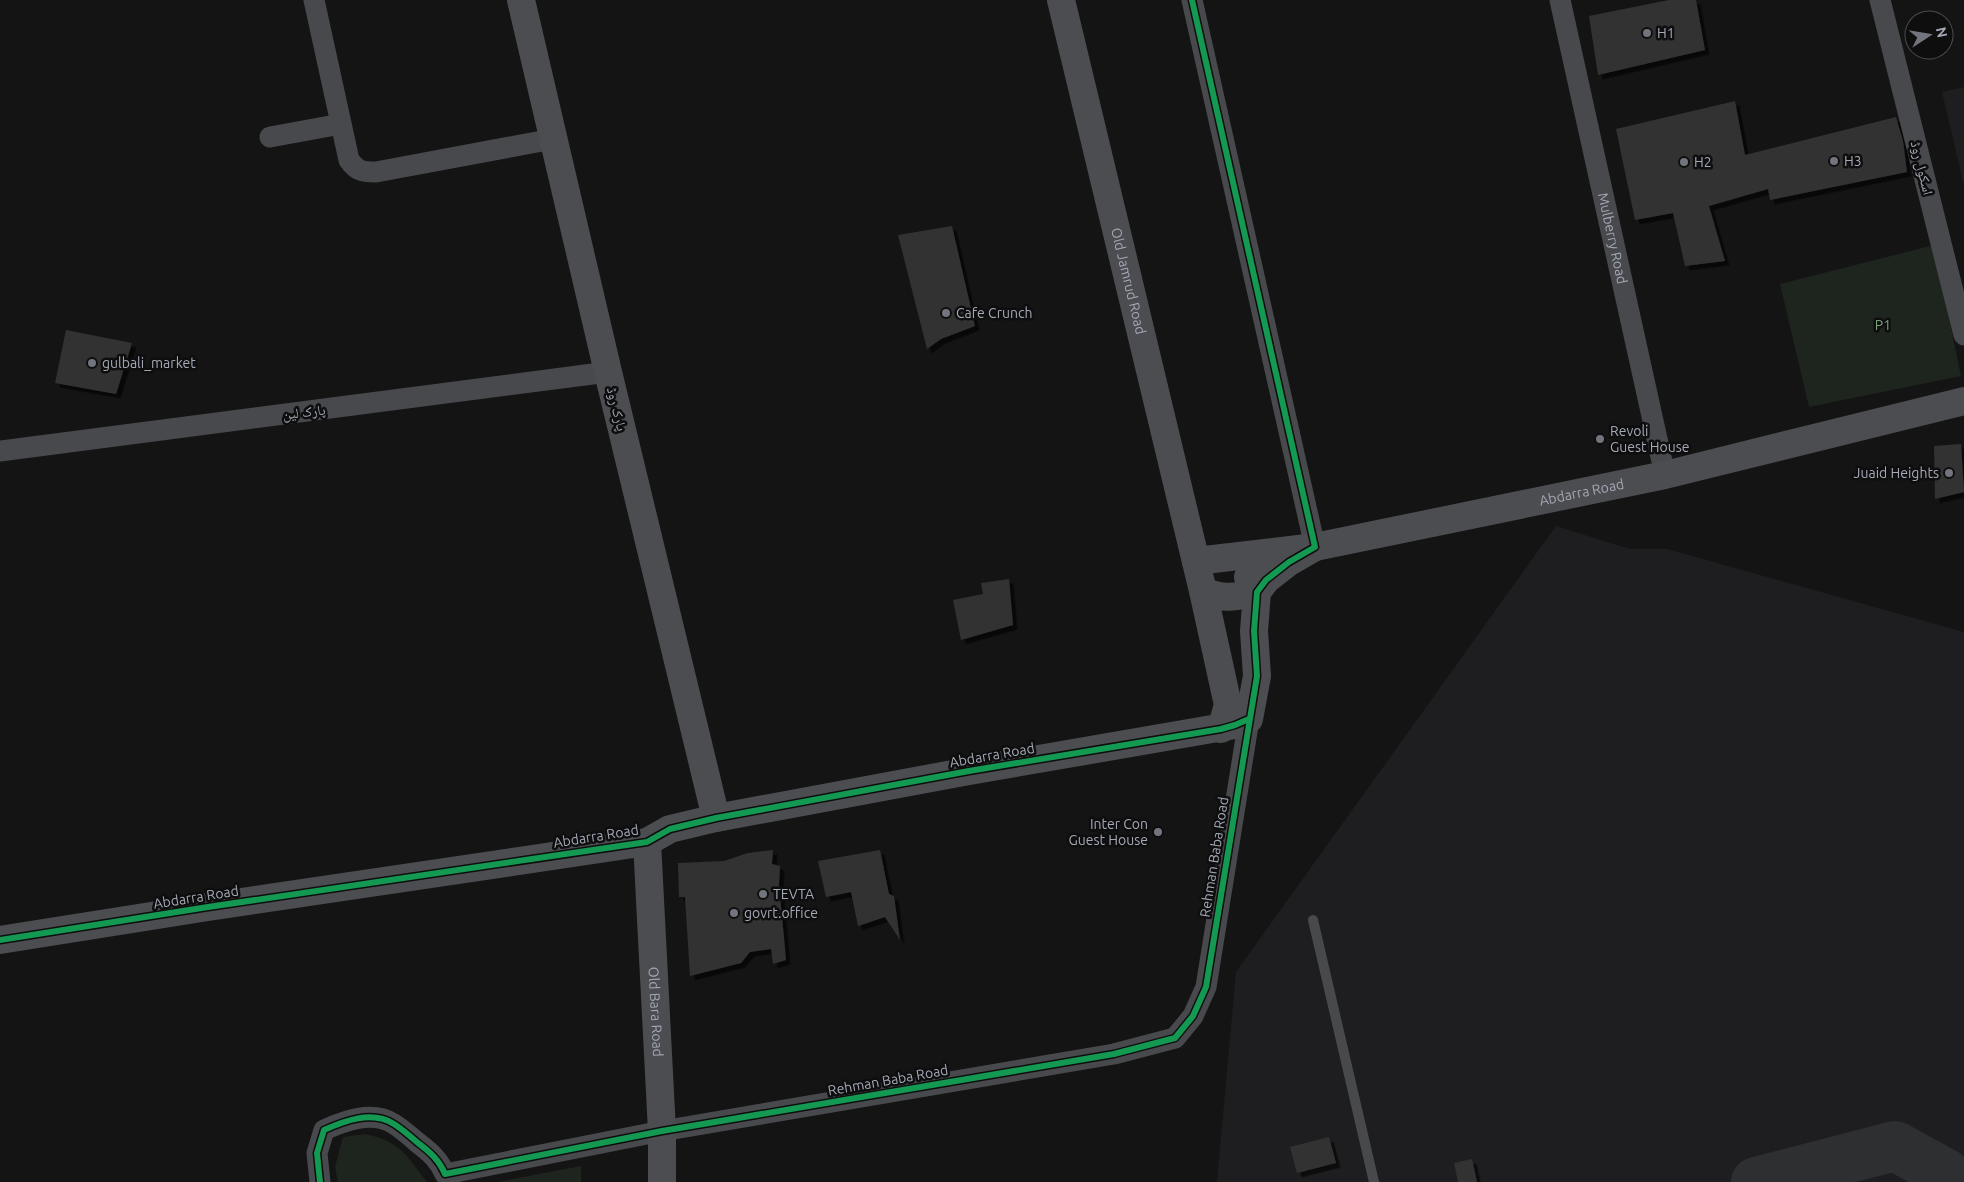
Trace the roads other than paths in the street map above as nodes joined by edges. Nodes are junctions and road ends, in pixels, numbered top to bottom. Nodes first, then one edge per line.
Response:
1 (314, 0) edge
2 (521, 0) edge
3 (1061, 0) edge
4 (1192, 0) edge
5 (1560, 0) edge
6 (1880, 0) edge
7 (341, 124) junction
8 (270, 137) dead end
9 (553, 139) junction
10 (1964, 335) edge
11 (608, 372) junction
12 (1964, 401) edge
13 (0, 451) edge
14 (1665, 476) junction
15 (1316, 547) junction
16 (1226, 558) junction
17 (1196, 561) junction
18 (1203, 590) junction
19 (1257, 592) junction
20 (1249, 719) junction
21 (1221, 729) junction
22 (716, 818) junction
23 (647, 842) junction
24 (1312, 920) dead end
25 (0, 940) edge
26 (662, 1131) junction
27 (320, 1182) edge
28 (662, 1182) edge
29 (1374, 1182) edge

1 - 7 street
2 - 9 street, پارک روڈ
3 - 17 street, Old Jamrud Road
4 - 15 street
5 - 14 street, Mulberry Road
6 - 10 street, اسکول روڈ
7 - 8 street
7 - 9 street
9 - 11 street, پارک روڈ
11 - 13 street, پارک لین
11 - 22 street, پارک روڈ
12 - 14 street, Abdarra Road
14 - 15 street, Abdarra Road
15 - 16 street, Abdarra Road
15 - 19 street
16 - 17 street, Abdarra Road
16 - 19 street
17 - 18 street, Old Jamrud Road
18 - 19 street
18 - 21 street, Old Jamrud Road
19 - 20 street
20 - 21 street
20 - 26 street, Rehman Baba Road
21 - 22 street, Abdarra Road
22 - 23 street, Abdarra Road
23 - 25 street, Abdarra Road
23 - 26 street, Old Bara Road
24 - 29 lane
26 - 27 street, Rehman Baba Road
26 - 28 street, Old Bara Road

